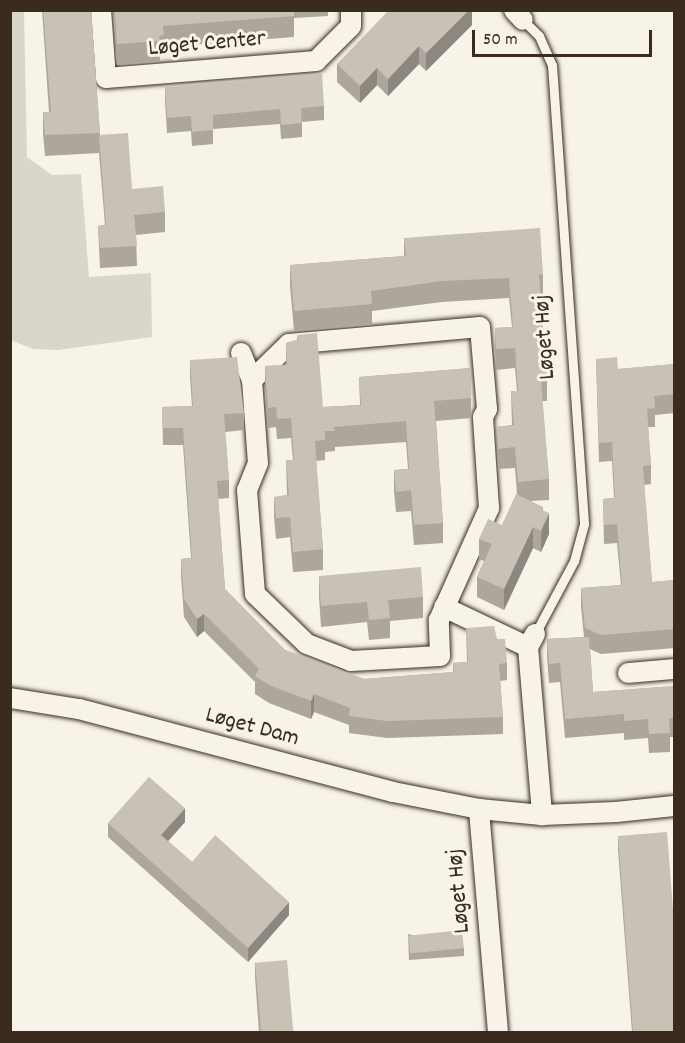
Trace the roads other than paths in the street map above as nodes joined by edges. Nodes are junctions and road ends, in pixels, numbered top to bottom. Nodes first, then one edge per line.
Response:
1 (101, 10) edge
2 (351, 10) edge
3 (519, 15) edge
4 (241, 353) dead end
5 (252, 380) junction
6 (444, 607) junction
7 (531, 641) junction
8 (675, 669) edge
9 (628, 673) dead end
10 (10, 698) edge
11 (675, 806) edge
12 (479, 809) junction
13 (542, 815) junction
14 (498, 1032) edge

1 - 2 street, Løget Center
3 - 7 lane, Løget Høj
4 - 5 street
5 - 6 street
5 - 6 street
6 - 7 street
7 - 13 street
8 - 9 street
10 - 12 street, Løget Dam
11 - 13 street
12 - 13 street
12 - 14 street, Løget Høj

